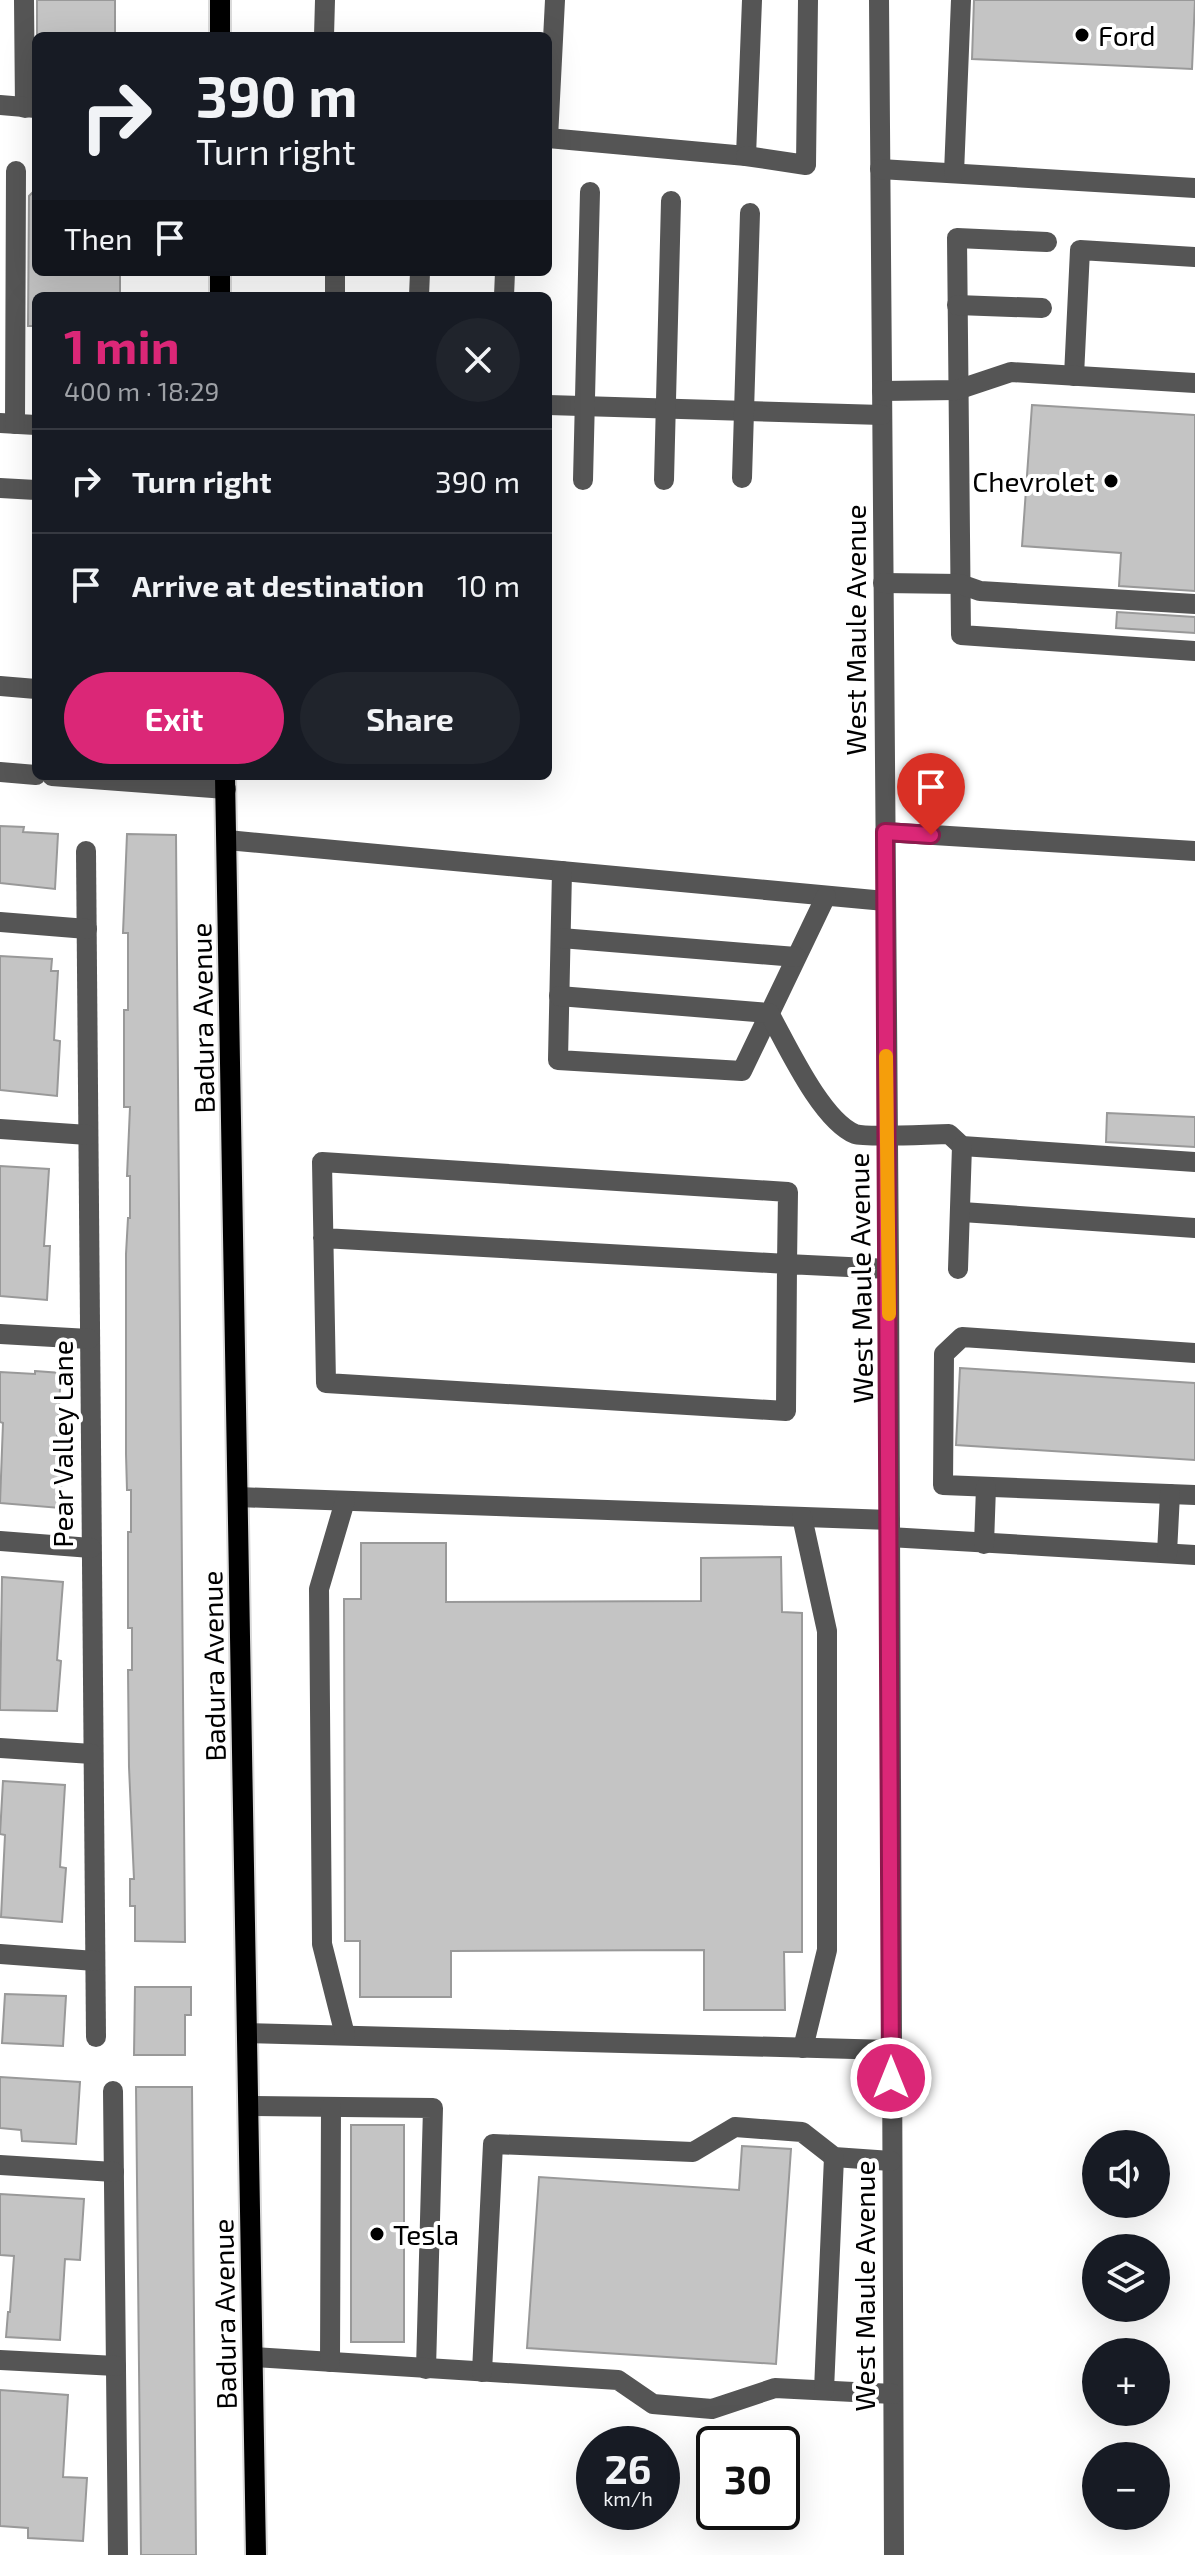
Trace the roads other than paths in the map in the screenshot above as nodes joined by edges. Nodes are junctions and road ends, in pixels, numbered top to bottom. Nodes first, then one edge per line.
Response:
1 (24, 0) edge
2 (220, 0) edge
3 (325, 0) edge
4 (555, 0) edge
5 (752, 0) edge
6 (808, 0) edge
7 (879, 0) edge
8 (961, 0) edge
9 (220, 32) edge
10 (324, 32) edge
11 (552, 59) edge
12 (0, 105) edge
13 (30, 108) edge
14 (552, 138) edge
15 (746, 156) junction
16 (880, 169) junction
17 (16, 171) dead end
18 (954, 173) junction
19 (1195, 188) edge
20 (590, 192) dead end
21 (671, 201) dead end
22 (750, 213) dead end
23 (1047, 242) dead end
24 (1195, 257) edge
25 (957, 305) junction
26 (1042, 308) dead end
27 (1074, 376) junction
28 (1195, 383) edge
29 (957, 390) junction
30 (882, 391) junction
31 (552, 405) edge
32 (584, 406) junction
33 (664, 408) junction
34 (744, 411) junction
35 (882, 415) junction
36 (7, 424) edge
37 (32, 425) edge
38 (742, 478) dead end
39 (583, 480) dead end
40 (664, 480) dead end
41 (0, 488) edge
42 (32, 490) edge
43 (883, 583) junction
44 (960, 584) junction
45 (1195, 604) edge
46 (1195, 651) edge
47 (0, 686) edge
48 (32, 689) edge
49 (0, 772) edge
50 (32, 775) edge
51 (151, 780) edge
52 (226, 783) edge
53 (885, 832) junction
54 (227, 840) junction
55 (86, 851) dead end
56 (1195, 851) edge
57 (562, 871) junction
58 (826, 896) junction
59 (885, 901) junction
60 (0, 922) edge
61 (87, 929) junction
62 (561, 938) junction
63 (796, 957) junction
64 (559, 996) junction
65 (769, 1013) junction
66 (0, 1129) edge
67 (886, 1134) junction
68 (88, 1135) junction
69 (962, 1146) junction
70 (1195, 1162) edge
71 (962, 1212) junction
72 (1195, 1228) edge
73 (323, 1238) junction
74 (787, 1264) junction
75 (889, 1269) junction
76 (958, 1269) dead end
77 (0, 1334) edge
78 (89, 1339) junction
79 (1195, 1353) edge
80 (986, 1487) junction
81 (1170, 1494) junction
82 (1195, 1495) edge
83 (238, 1497) junction
84 (345, 1501) junction
85 (802, 1517) junction
86 (890, 1528) junction
87 (0, 1541) edge
88 (984, 1544) junction
89 (91, 1548) junction
90 (1167, 1553) junction
91 (1195, 1555) edge
92 (0, 1748) edge
93 (92, 1754) junction
94 (0, 1954) edge
95 (95, 1961) junction
96 (248, 2033) junction
97 (345, 2035) junction
98 (96, 2037) dead end
99 (803, 2048) junction
100 (891, 2050) junction
101 (113, 2091) dead end
102 (249, 2106) junction
103 (331, 2107) junction
104 (834, 2157) junction
105 (891, 2161) junction
106 (0, 2165) edge
107 (114, 2172) junction
108 (253, 2357) junction
109 (0, 2360) edge
110 (330, 2362) junction
111 (116, 2366) junction
112 (426, 2369) junction
113 (482, 2372) junction
114 (824, 2390) junction
115 (893, 2394) junction
116 (118, 2555) edge
117 (256, 2555) edge
118 (894, 2555) edge

1 - 13 street
2 - 9 main road
3 - 10 street
4 - 11 street
5 - 15 street
6 - 15 street
7 - 16 street, West Maule Avenue
8 - 18 street
12 - 13 street
14 - 15 street
16 - 18 street
16 - 30 street, West Maule Avenue
17 - 36 street
18 - 19 street
20 - 32 street
21 - 33 street
22 - 34 street
23 - 25 street
24 - 27 street
25 - 26 street
25 - 29 street
27 - 28 street
27 - 29 street
29 - 30 street
29 - 44 street
30 - 35 street, West Maule Avenue
31 - 32 street
32 - 33 street
32 - 39 street
33 - 34 street
33 - 40 street
34 - 35 street
34 - 38 street
35 - 43 street, West Maule Avenue
36 - 37 street
41 - 42 street
43 - 44 street
43 - 53 street, West Maule Avenue
44 - 45 street
44 - 46 street
47 - 48 street
49 - 50 street
51 - 52 street
52 - 54 main road, Badura Avenue
53 - 56 street
53 - 59 street, West Maule Avenue
54 - 57 street
54 - 83 main road, Badura Avenue
55 - 61 street, Pear Valley Lane
57 - 58 street
57 - 62 street
58 - 59 street
58 - 63 street
59 - 67 street, West Maule Avenue
60 - 61 street
61 - 68 street, Pear Valley Lane
62 - 63 street
62 - 64 street
63 - 65 street
64 - 65 street
64 - 65 street
65 - 67 street
66 - 68 street
67 - 69 street
67 - 75 street, West Maule Avenue
68 - 78 street, Pear Valley Lane
69 - 70 street
69 - 71 street
71 - 72 street
71 - 76 street
73 - 74 street
73 - 74 street
73 - 74 street
74 - 75 street
75 - 86 street, West Maule Avenue
77 - 78 street
78 - 89 street, Pear Valley Lane
79 - 80 street
80 - 81 street
80 - 88 street
81 - 82 street
81 - 90 street
83 - 84 street
83 - 96 main road, Badura Avenue
84 - 85 street
84 - 97 street
85 - 86 street
85 - 99 street
86 - 88 street
86 - 100 street, West Maule Avenue
87 - 89 street
88 - 90 street
89 - 93 street, Pear Valley Lane
90 - 91 street
92 - 93 street
93 - 95 street, Pear Valley Lane
94 - 95 street
95 - 98 street, Pear Valley Lane
96 - 97 street
96 - 102 main road, Badura Avenue
97 - 99 street
99 - 100 street
100 - 105 street, West Maule Avenue
101 - 107 street
102 - 103 street
102 - 108 main road, Badura Avenue
103 - 110 street
103 - 112 street
104 - 105 street
104 - 113 street
104 - 114 street
105 - 115 street, West Maule Avenue
106 - 107 street
107 - 111 street
108 - 110 street
108 - 117 main road, Badura Avenue
109 - 111 street
110 - 112 street
111 - 116 street
112 - 113 street
113 - 114 street
114 - 115 street
115 - 118 street, West Maule Avenue

